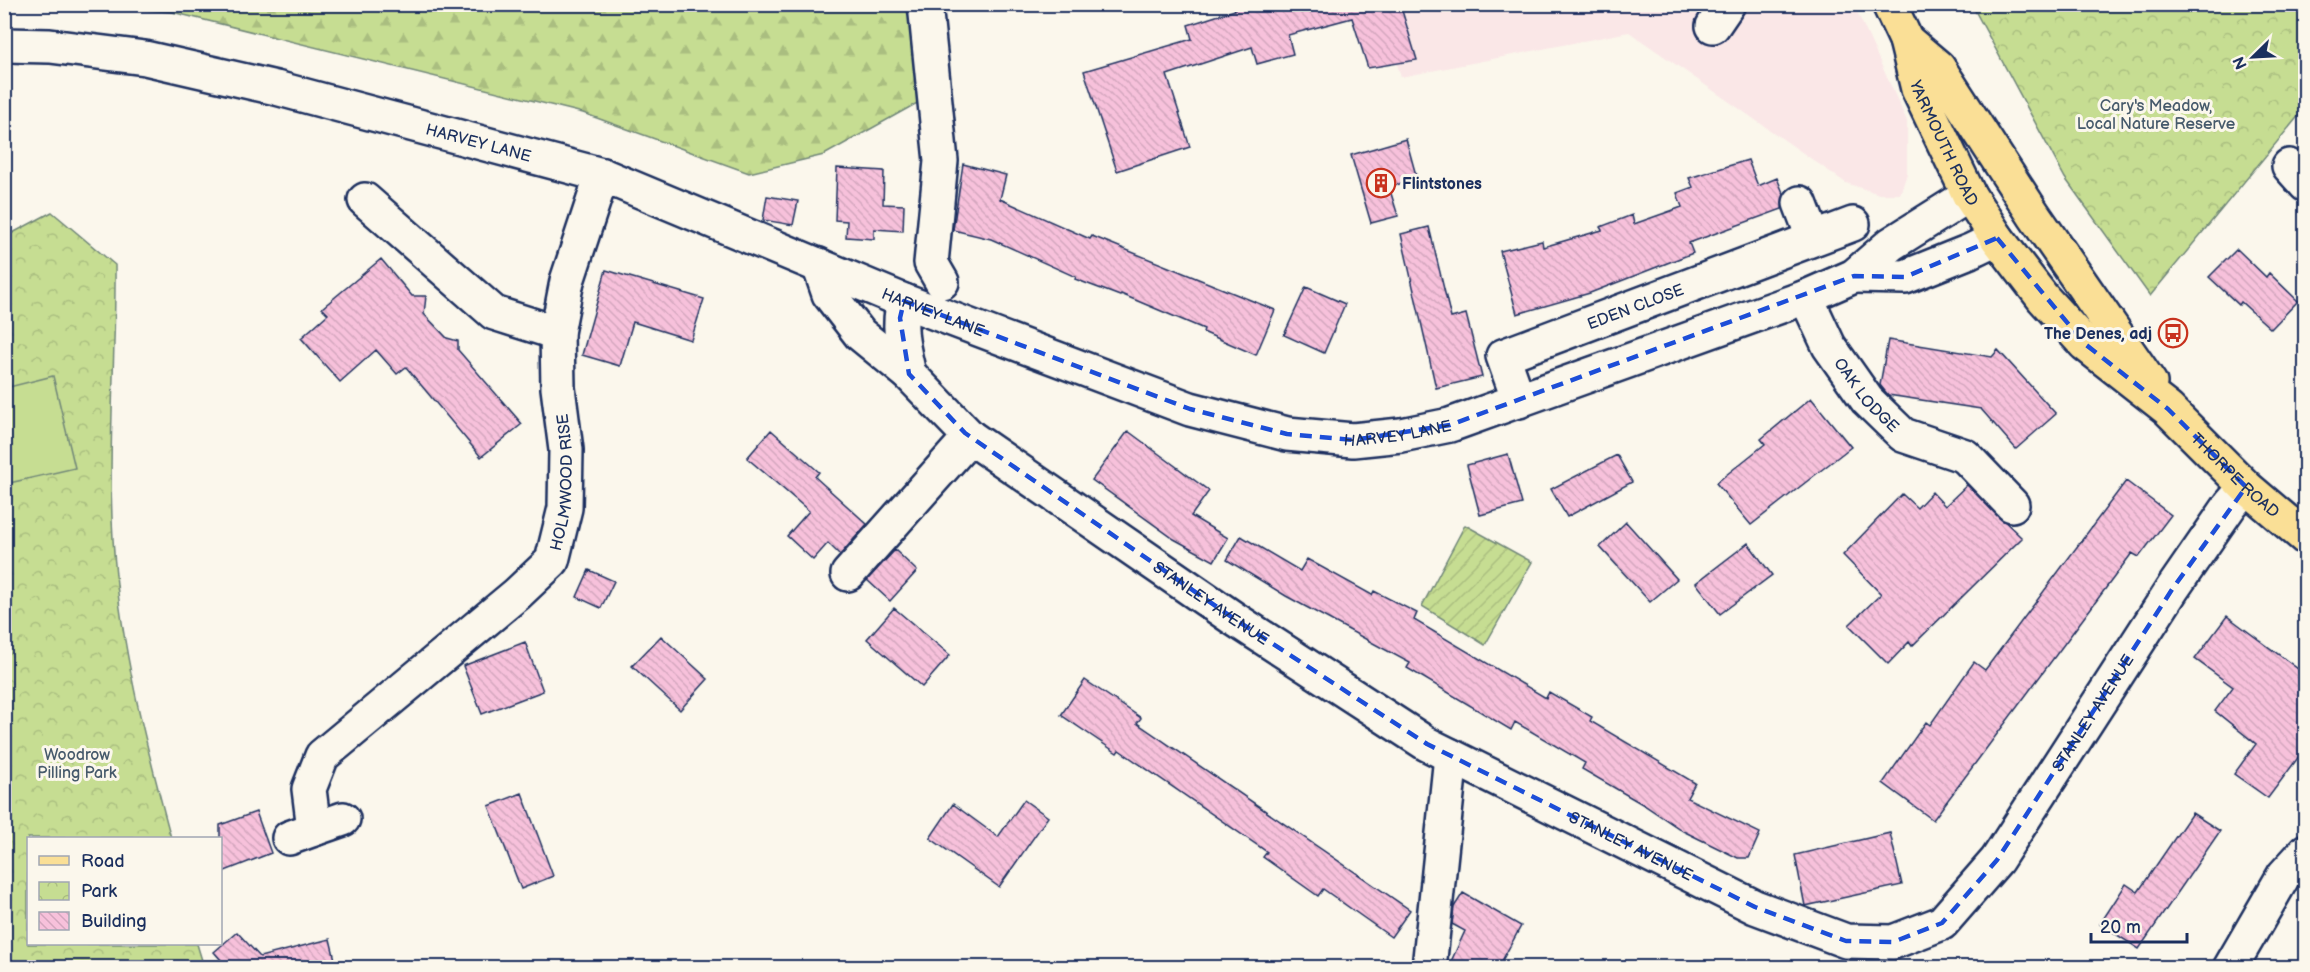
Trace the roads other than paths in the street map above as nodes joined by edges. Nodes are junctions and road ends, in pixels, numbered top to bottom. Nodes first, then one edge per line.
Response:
1 (925, 4) edge
2 (1888, 4) edge
3 (1906, 40) junction
4 (4, 45) edge
5 (2007, 174) junction
6 (602, 176) junction
7 (1969, 195) junction
8 (365, 200) dead end
9 (1800, 203) dead end
10 (2034, 215) junction
11 (1853, 224) dead end
12 (1813, 237) junction
13 (1996, 238) junction
14 (819, 265) junction
15 (1854, 276) junction
16 (942, 282) dead end
17 (1806, 297) junction
18 (904, 301) junction
19 (557, 333) junction
20 (909, 375) junction
21 (1519, 401) junction
22 (2168, 409) junction
23 (970, 437) junction
24 (2247, 487) junction
25 (2012, 505) dead end
26 (2303, 529) edge
27 (848, 574) dead end
28 (1451, 756) junction
29 (316, 829) dead end
30 (2306, 851) edge
31 (1430, 968) edge
32 (2230, 968) edge

1 - 16 street
2 - 3 main road, YARMOUTH ROAD
3 - 5 main road, YARMOUTH ROAD
3 - 7 main road, YARMOUTH ROAD
4 - 6 street, HARVEY LANE
5 - 7 main road
5 - 10 main road, YARMOUTH ROAD
6 - 14 street, HARVEY LANE
6 - 19 street, HOLMWOOD RISE
7 - 13 main road, YARMOUTH ROAD
7 - 15 street, HARVEY LANE
8 - 19 street
9 - 12 street
10 - 13 main road
10 - 22 main road, THORPE ROAD
11 - 12 street, EDEN CLOSE
12 - 21 street, EDEN CLOSE
13 - 15 street, HARVEY LANE
13 - 22 main road, THORPE ROAD
14 - 18 street, HARVEY LANE
14 - 20 street, STANLEY AVENUE
15 - 17 street, HARVEY LANE
17 - 21 street, HARVEY LANE
17 - 25 street, OAK LODGE
18 - 20 street
18 - 21 street, HARVEY LANE
19 - 29 street, HOLMWOOD RISE
20 - 23 street, STANLEY AVENUE
22 - 24 main road, THORPE ROAD
23 - 27 street
23 - 28 street, STANLEY AVENUE
24 - 26 main road, THORPE ROAD
24 - 28 street, STANLEY AVENUE
28 - 31 street
30 - 32 street

